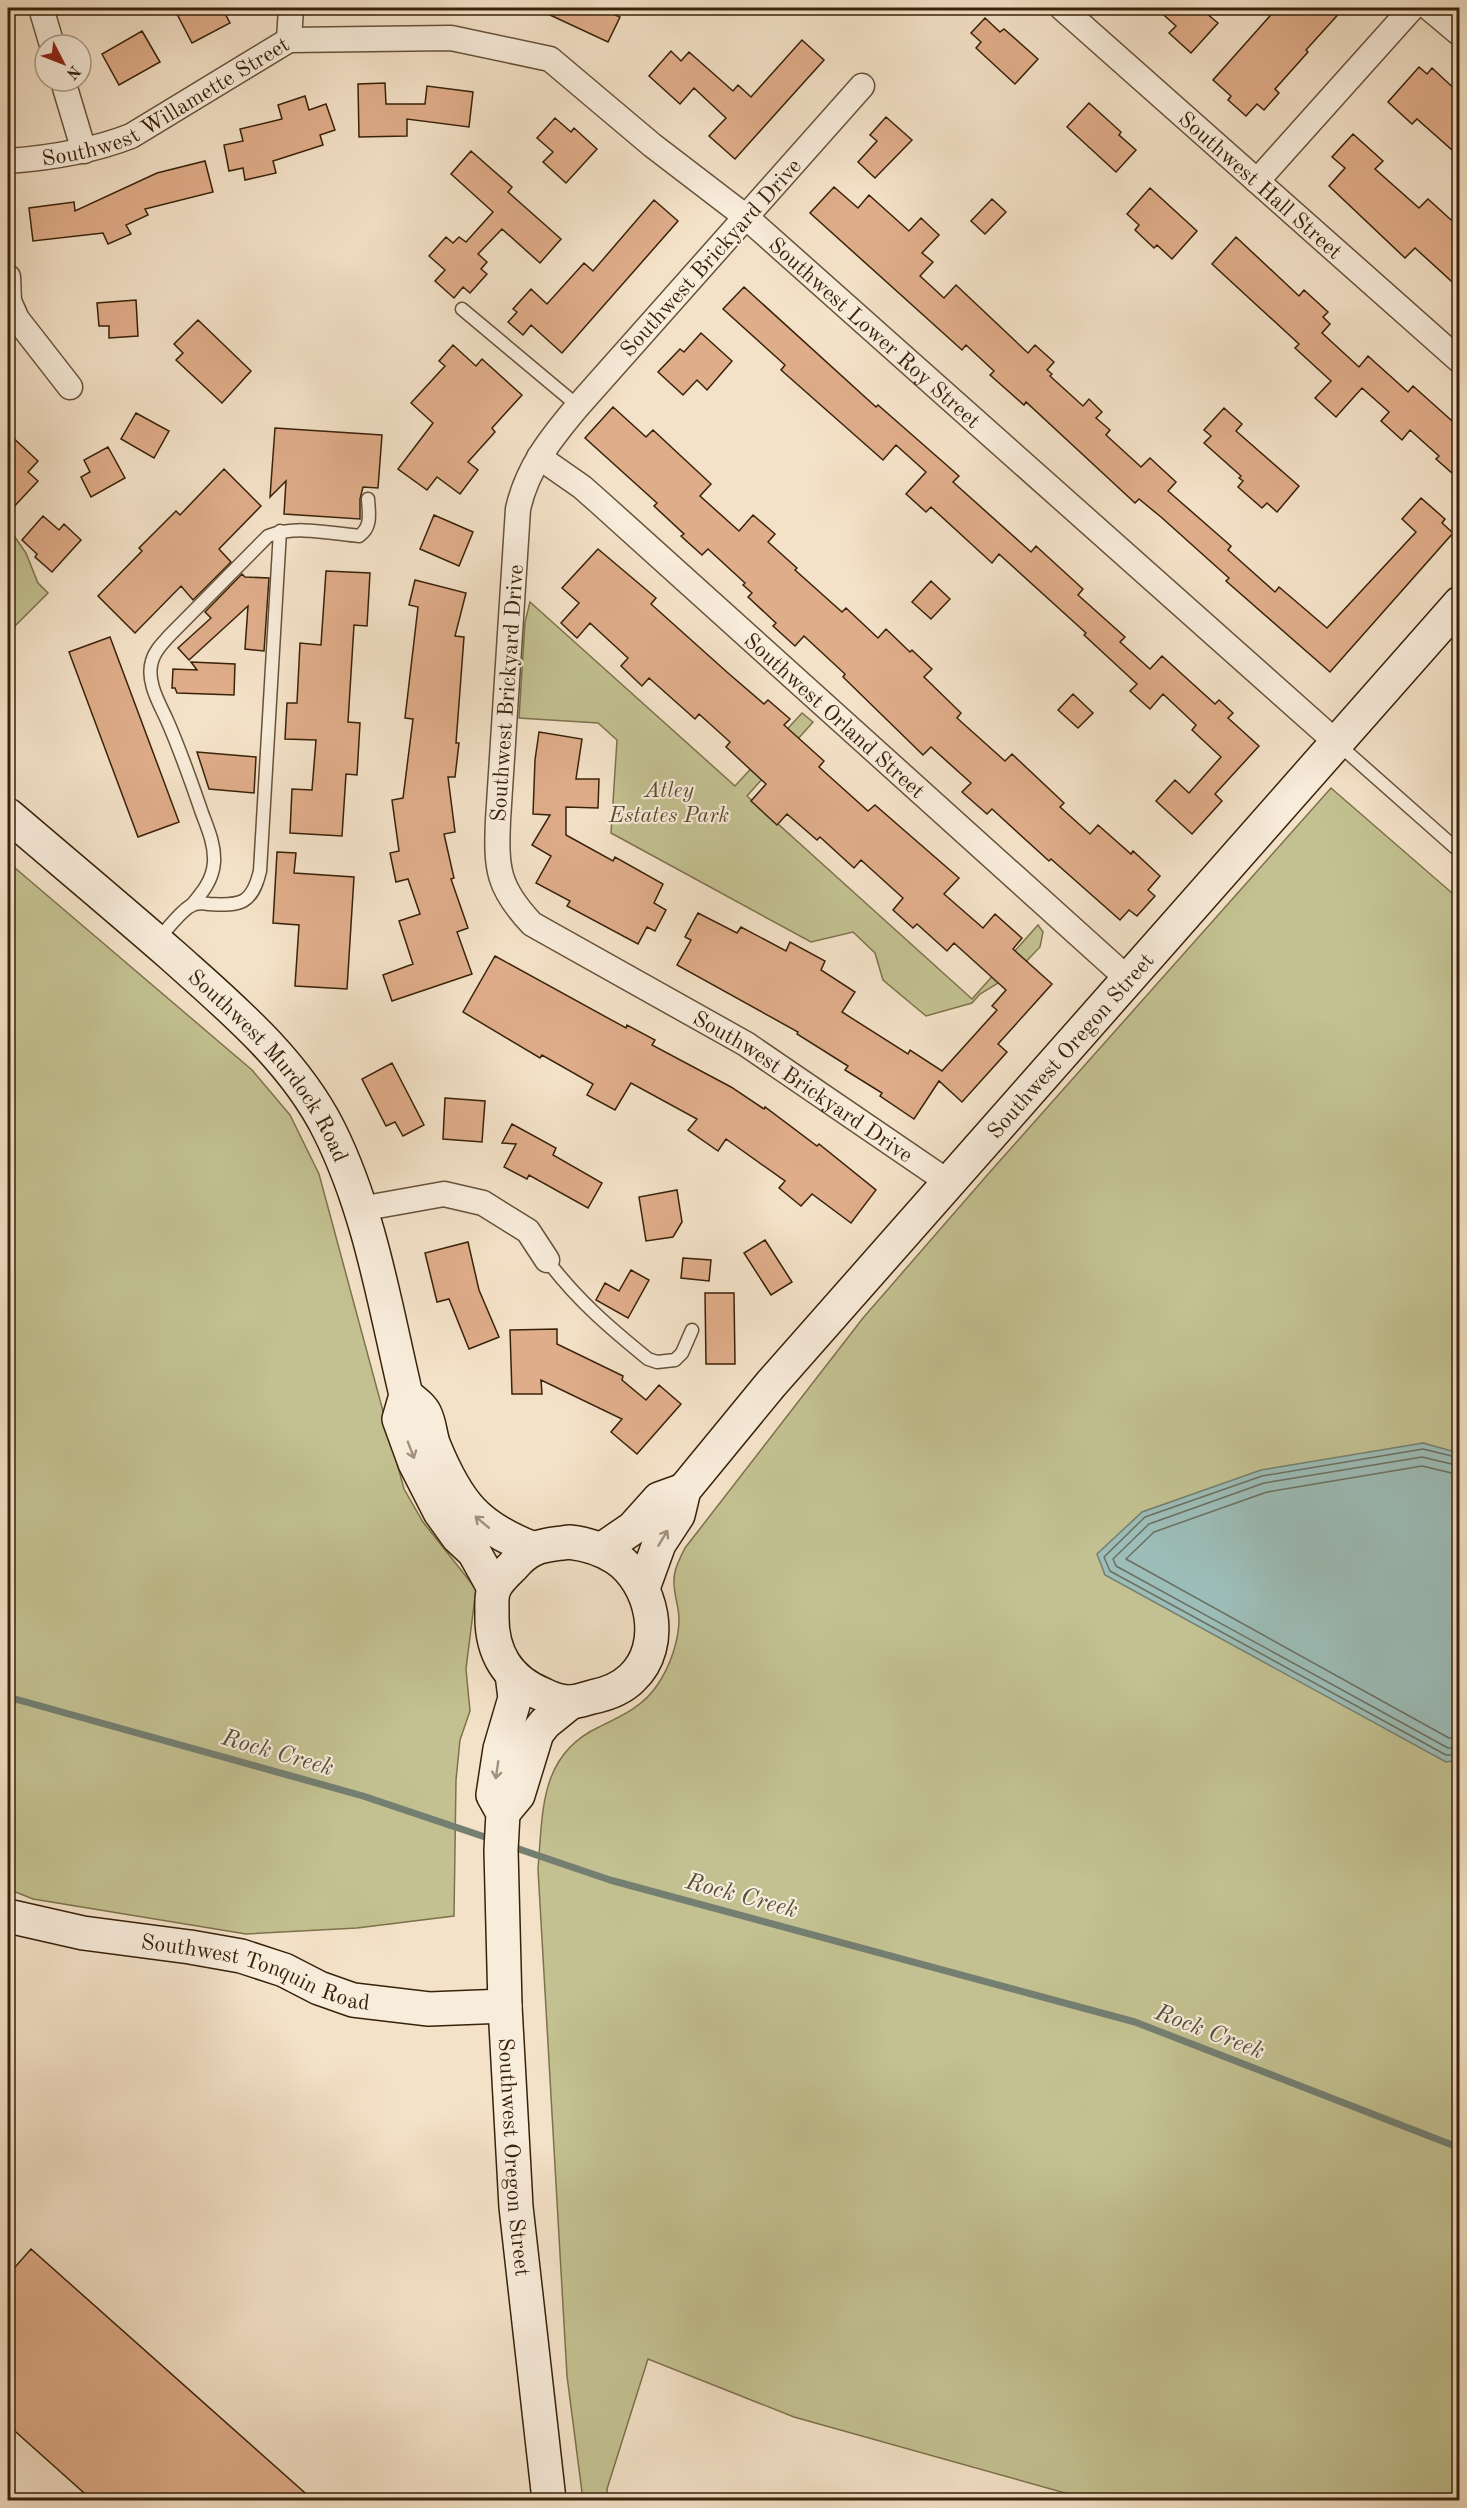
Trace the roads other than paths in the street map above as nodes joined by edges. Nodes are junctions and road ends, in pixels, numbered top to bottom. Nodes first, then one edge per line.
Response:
1 (41, 8) edge
2 (291, 8) edge
3 (1062, 8) edge
4 (1412, 8) edge
5 (1429, 8) edge
6 (48, 33) edge
7 (1460, 34) edge
8 (289, 40) junction
9 (862, 86) dead end
10 (67, 93) edge
11 (84, 151) junction
12 (8, 161) edge
13 (1257, 181) junction
14 (746, 217) junction
15 (8, 277) edge
16 (462, 309) dead end
17 (1460, 362) edge
18 (70, 387) dead end
19 (578, 406) junction
20 (539, 457) junction
21 (368, 500) dead end
22 (280, 531) junction
23 (1460, 603) edge
24 (1337, 743) junction
25 (8, 815) edge
26 (1460, 852) edge
27 (191, 906) junction
28 (156, 941) junction
29 (1128, 979) junction
30 (948, 1182) junction
31 (360, 1209) junction
32 (547, 1260) joint
33 (693, 1330) dead end
34 (406, 1395) junction
35 (684, 1490) junction
36 (534, 1549) junction
37 (601, 1550) junction
38 (494, 1588) junction
39 (643, 1588) junction
40 (512, 1674) junction
41 (571, 1702) junction
42 (503, 1813) junction
43 (8, 1916) edge
44 (505, 2006) junction
45 (549, 2500) edge

1 - 6 street
2 - 8 street, Southwest Willamette Street
3 - 13 street, Southwest Hall Street
4 - 13 street
5 - 7 street
8 - 11 street, Southwest Willamette Street
8 - 14 street, Southwest Lower Roy Street
9 - 14 street, Southwest Brickyard Drive
10 - 11 street
11 - 12 street, Southwest Willamette Street
13 - 17 street, Southwest Hall Street
14 - 19 street, Southwest Brickyard Drive
14 - 24 street, Southwest Lower Roy Street
15 - 18 street
16 - 19 lane
19 - 20 street, Southwest Brickyard Drive
20 - 29 street, Southwest Orland Street
20 - 30 street, Southwest Brickyard Drive
21 - 22 lane
22 - 27 lane
22 - 27 lane
23 - 24 main road, Southwest Oregon Street
24 - 26 lane
24 - 29 main road, Southwest Oregon Street
25 - 28 main road, Southwest Murdock Road
27 - 28 lane
28 - 31 main road, Southwest Murdock Road
29 - 30 main road, Southwest Oregon Street
30 - 35 main road, Southwest Oregon Street
31 - 32 street
31 - 34 main road, Southwest Murdock Road
32 - 33 lane
36 -> 34 main road, Southwest Murdock Road
34 -> 38 main road, Southwest Murdock Road
35 - 37 main road, Southwest Oregon Street
39 -> 35 main road, Southwest Oregon Street
36 - 37 main road
36 - 38 main road
37 - 39 main road
38 - 40 main road, Southwest Oregon Street
39 - 41 main road
40 - 41 main road, Southwest Oregon Street
40 -> 42 main road, Southwest Oregon Street
41 - 42 main road
42 - 44 main road, Southwest Oregon Street
43 - 44 main road, Southwest Tonquin Road
44 - 45 main road, Southwest Oregon Street

